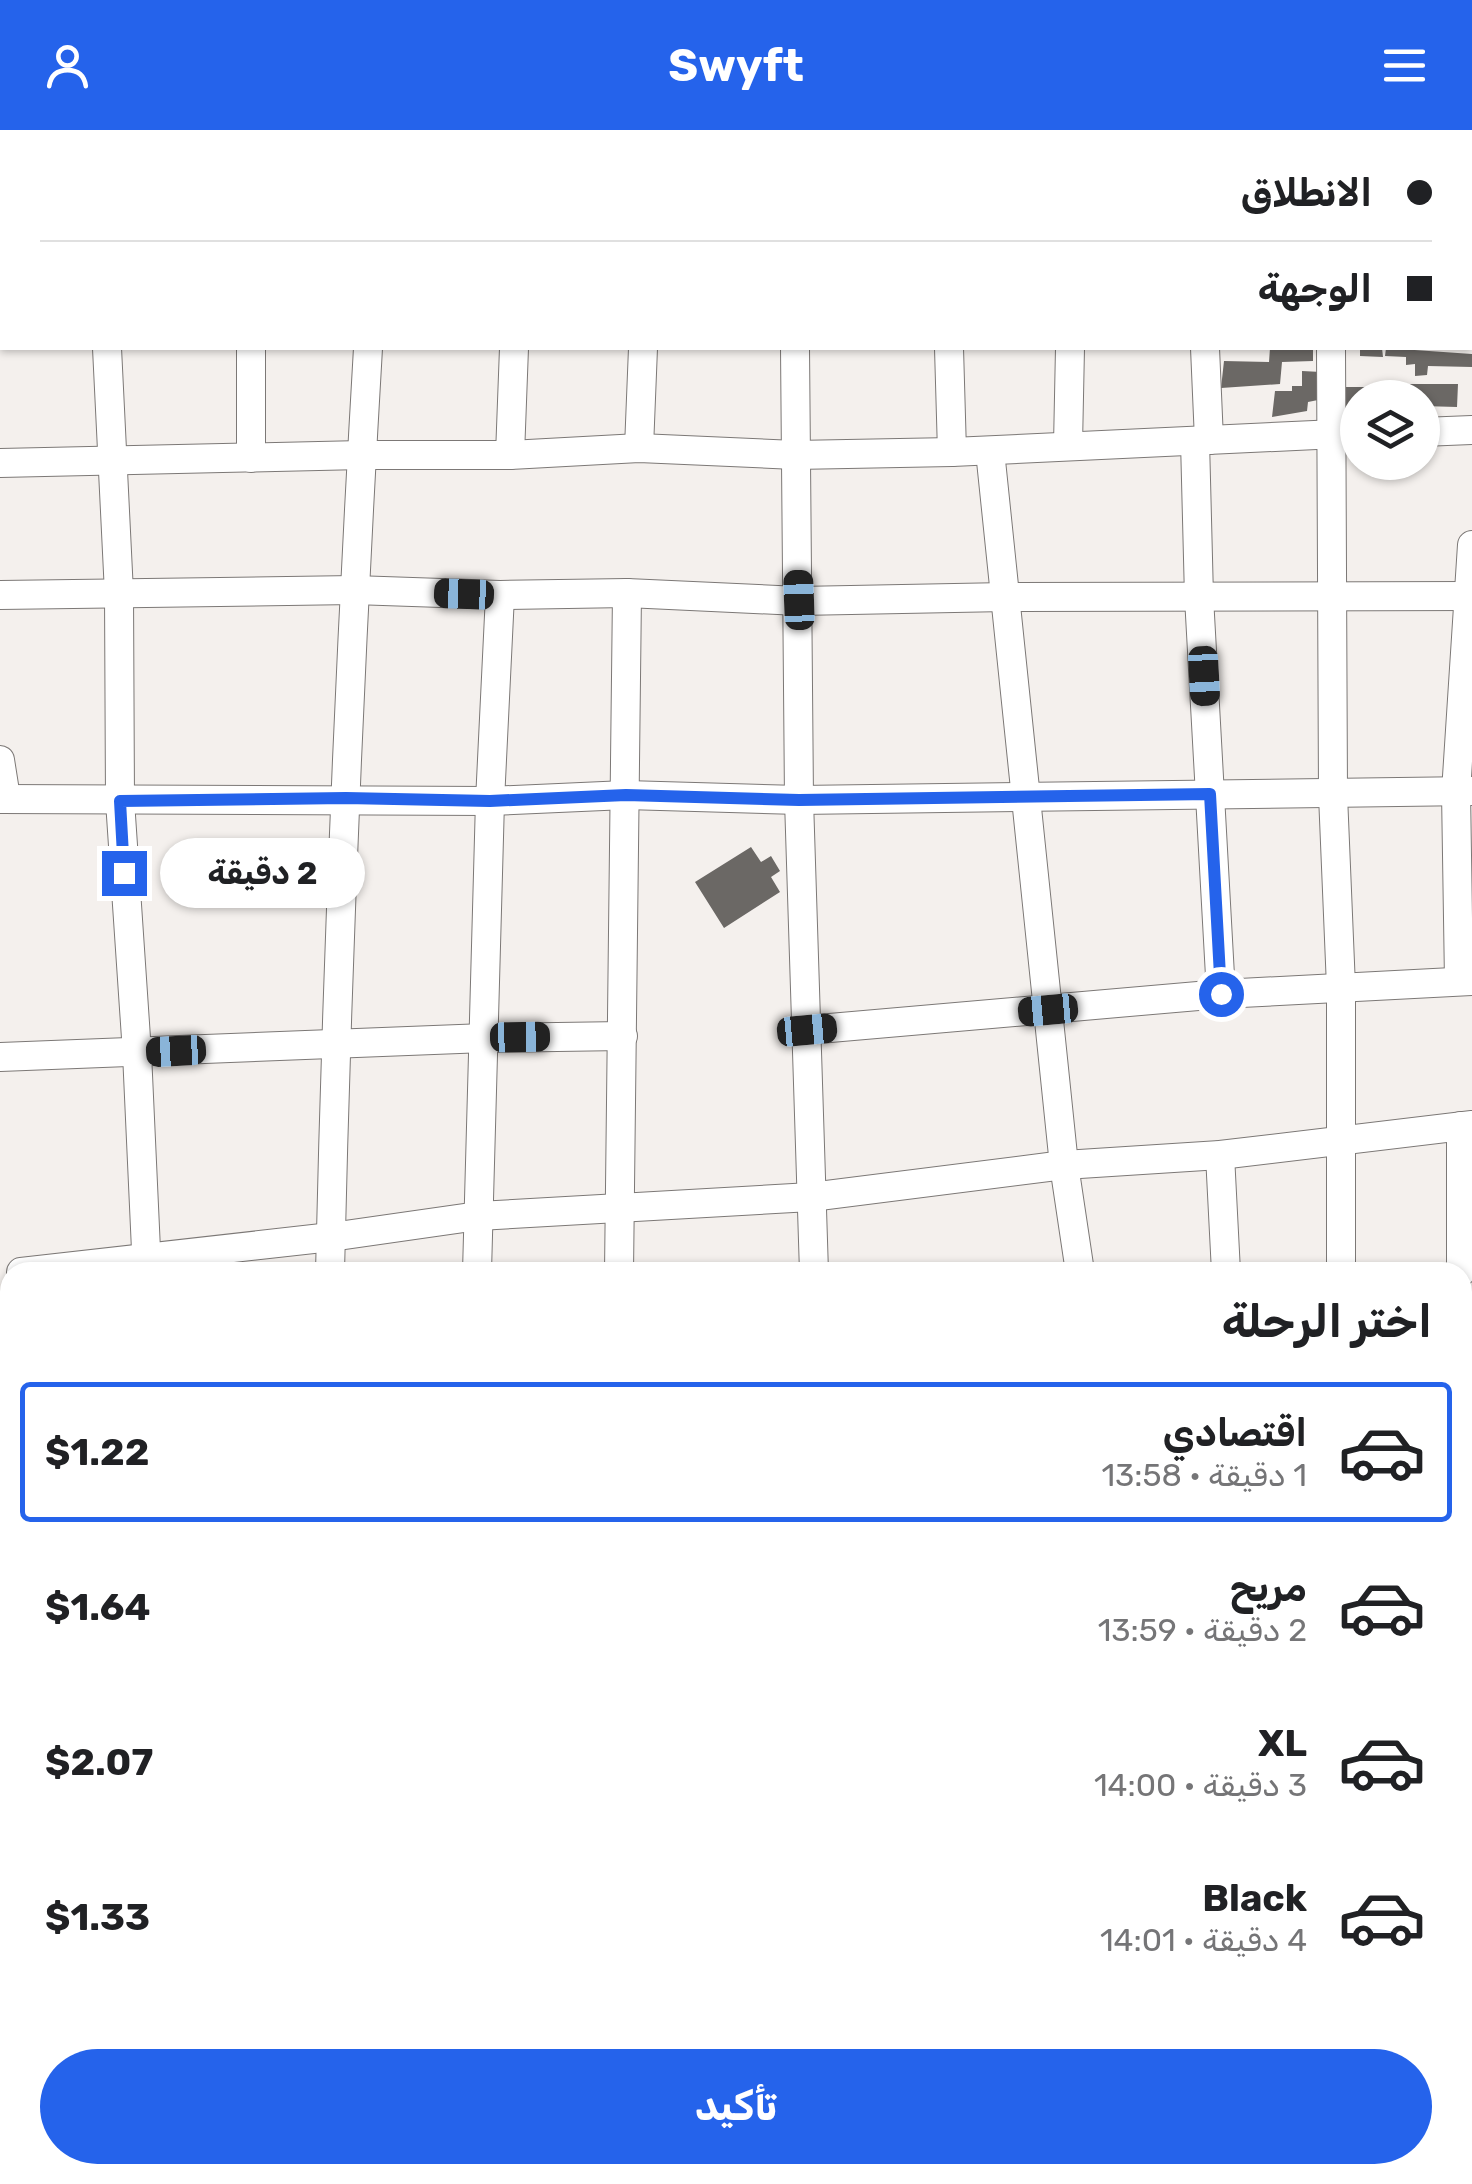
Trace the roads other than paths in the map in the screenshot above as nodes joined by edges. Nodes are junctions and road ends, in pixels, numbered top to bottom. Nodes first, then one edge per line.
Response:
1 (107, 350) edge
2 (250, 350) edge
3 (368, 350) edge
4 (514, 350) edge
5 (643, 350) edge
6 (795, 350) edge
7 (948, 350) edge
8 (1070, 350) edge
9 (1205, 350) edge
10 (1332, 350) edge
11 (1340, 400) edge
12 (1472, 430) edge
13 (1440, 431) edge
14 (1340, 433) edge
15 (1202, 441) junction
16 (1068, 446) junction
17 (639, 448) junction
18 (990, 451) junction
19 (952, 452) junction
20 (362, 455) junction
21 (510, 455) junction
22 (795, 455) junction
23 (250, 458) junction
24 (113, 461) junction
25 (0, 463) edge
26 (1342, 480) edge
27 (1472, 544) edge
28 (354, 590) junction
29 (627, 592) junction
30 (119, 594) junction
31 (0, 595) edge
32 (500, 595) junction
33 (1006, 596) junction
34 (1334, 596) junction
35 (1471, 596) edge
36 (1200, 598) junction
37 (799, 600) junction
38 (0, 760) edge
39 (1464, 792) edge
40 (1210, 794) junction
41 (626, 795) junction
42 (1334, 795) junction
43 (1025, 797) junction
44 (3, 798) edge
45 (346, 798) junction
46 (799, 800) junction
47 (120, 801) junction
48 (490, 801) junction
49 (1466, 981) edge
50 (1341, 988) junction
51 (1221, 994) junction
52 (1048, 1010) junction
53 (807, 1030) junction
54 (623, 1036) junction
55 (485, 1038) junction
56 (334, 1044) junction
57 (137, 1053) junction
58 (0, 1057) edge
59 (1467, 1126) edge
60 (1342, 1142) junction
61 (1220, 1155) junction
62 (1064, 1165) junction
63 (811, 1197) junction
64 (618, 1207) junction
65 (478, 1216) junction
66 (331, 1237) junction
67 (147, 1262) edge
68 (167, 1262) edge
69 (330, 1262) edge
70 (477, 1262) edge
71 (619, 1262) edge
72 (814, 1262) edge
73 (1079, 1262) edge
74 (1224, 1262) edge
75 (1341, 1262) edge
76 (1461, 1262) edge

1 - 24 street
2 - 23 street
3 - 20 street
4 - 21 street
5 - 17 street
6 - 22 street
7 - 19 street
8 - 16 street
9 - 15 street
10 - 11 street
12 - 13 street
14 - 15 street
15 - 16 street
15 - 36 street
16 - 18 street
17 - 21 street
17 - 22 street
18 - 19 street
18 - 33 street
19 - 22 street
20 - 21 street
20 - 23 street
20 - 28 street
22 - 37 street
23 - 24 street
24 - 25 street
24 - 30 street
26 - 34 street
27 - 35 street
28 - 30 street
28 - 32 street
28 - 45 street
29 - 32 street
29 - 37 street
29 - 41 street
30 - 31 street
30 - 47 street
32 - 48 street
33 - 36 street
33 - 37 street
33 - 43 street
34 - 35 street
34 - 36 street
34 - 42 street
35 - 39 street
36 - 40 street
37 - 46 street
38 - 44 street
39 - 42 street
39 - 49 street
40 - 42 street
40 - 43 street
40 - 51 street
41 - 46 street
41 - 48 street
41 - 54 street
42 - 50 street
43 - 46 street
43 - 52 street
44 - 47 street
45 - 47 street
45 - 48 street
45 - 56 street
46 - 53 street
47 - 57 street
48 - 55 street
49 - 50 street
50 - 51 street
50 - 60 street
51 - 52 street
52 - 53 street
52 - 62 street
53 - 63 street
54 - 55 street
54 - 64 street
55 - 56 street
55 - 65 street
56 - 57 street
56 - 66 street
57 - 58 street
57 - 67 street
59 - 60 street
59 - 76 street
60 - 61 street
60 - 75 street
61 - 62 street
61 - 74 street
62 - 63 street
62 - 73 street
63 - 64 street
63 - 72 street
64 - 65 street
64 - 71 street
65 - 66 street
65 - 70 street
66 - 68 street
66 - 69 street

